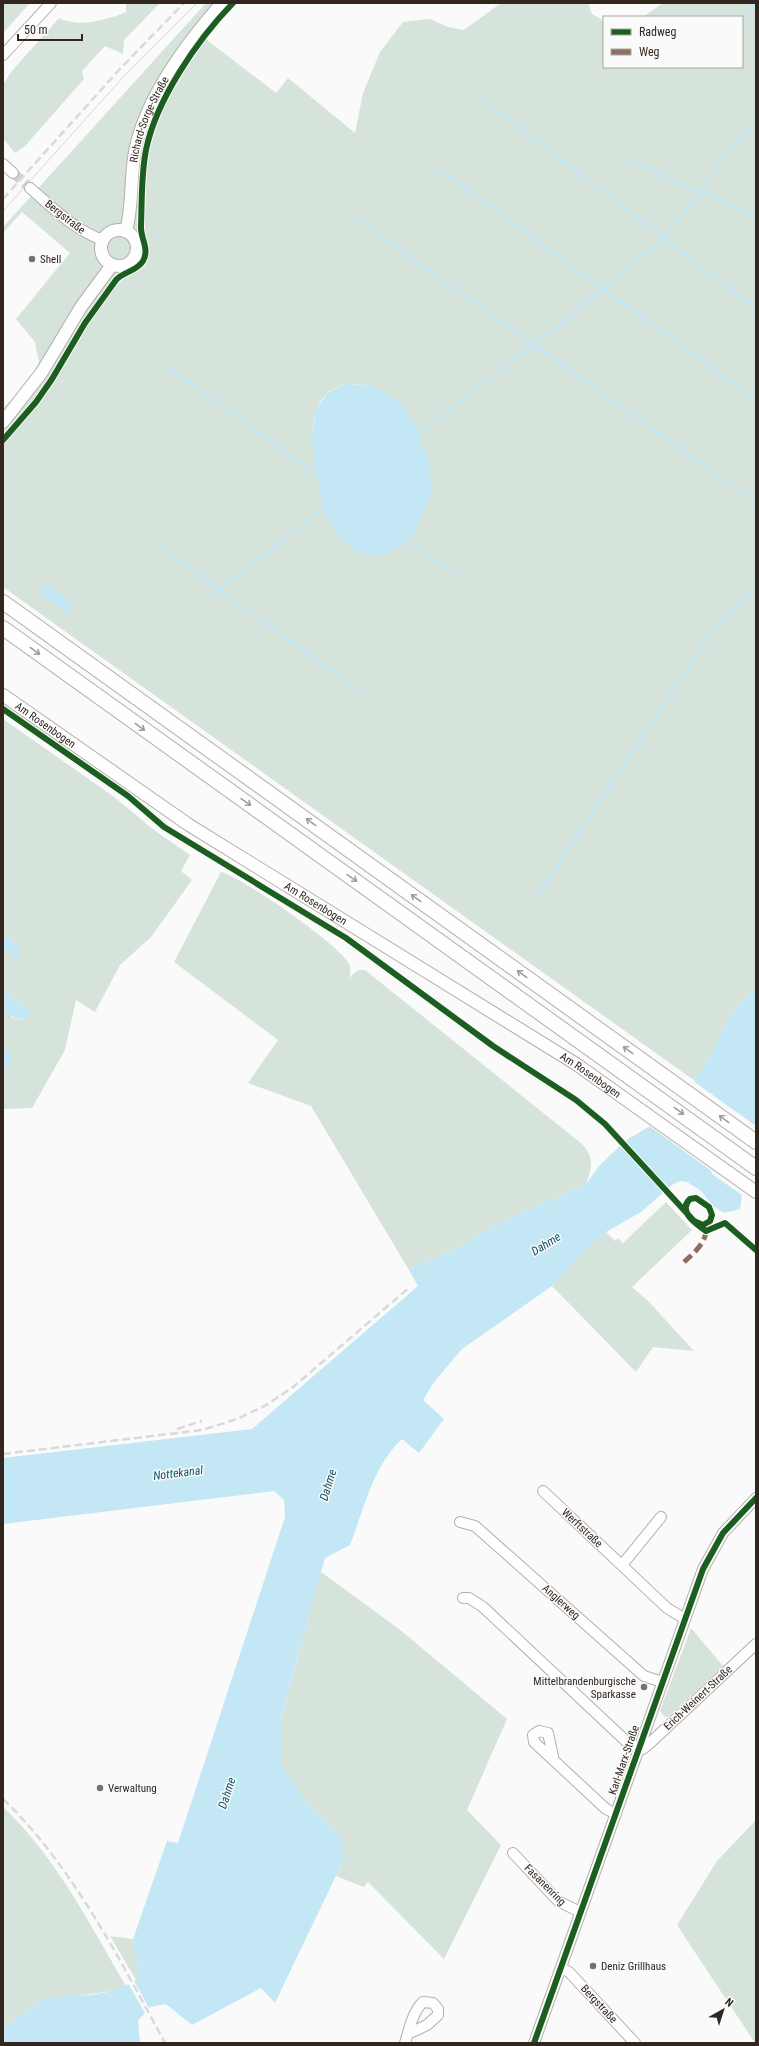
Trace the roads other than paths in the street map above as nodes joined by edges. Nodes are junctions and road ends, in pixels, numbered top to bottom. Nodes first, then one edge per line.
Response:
1 (51, 3) edge
2 (222, 3) edge
3 (3, 55) edge
4 (3, 164) edge
5 (13, 173) tunnel mouth
6 (30, 188) tunnel mouth
7 (126, 231) junction
8 (103, 240) junction
9 (112, 265) junction
10 (3, 422) edge
11 (3, 602) edge
12 (3, 628) edge
13 (3, 695) edge
14 (756, 1142) edge
15 (756, 1168) edge
16 (756, 1192) edge
17 (543, 1491) dead end
18 (756, 1498) edge
19 (661, 1517) dead end
20 (460, 1522) dead end
21 (622, 1565) junction
22 (463, 1598) dead end
23 (685, 1619) junction
24 (756, 1644) edge
25 (662, 1682) junction
26 (638, 1748) junction
27 (554, 1761) dead end
28 (616, 1814) junction
29 (513, 1853) dead end
30 (580, 1912) junction
31 (561, 1968) junction
32 (534, 2043) edge
33 (635, 2043) edge

1 - 3 street
2 - 7 main road, Richard-Sorge-Straße
4 - 5 street
6 - 8 street, Bergstraße
7 - 8 main road
7 - 9 main road
8 - 9 main road
9 - 10 main road
14 -> 11 highway
12 -> 15 highway
13 - 16 main road, Am Rosenbogen
17 - 21 street, Werftstraße
18 - 23 street, Karl-Marx-Straße
19 - 21 street
20 - 25 street, Anglerweg
21 - 23 street, Werftstraße
22 - 26 street, Karl-Marx-Straße
23 - 25 street, Karl-Marx-Straße
24 - 26 street, Erich-Weinert-Straße
25 - 26 street, Karl-Marx-Straße
26 - 28 street, Karl-Marx-Straße
27 - 28 street, Karl-Marx-Straße
28 - 30 street, Karl-Marx-Straße
29 - 30 street, Fasanenring
30 - 31 street, Karl-Marx-Straße
31 - 32 street, Karl-Marx-Straße
31 - 33 street, Bergstraße

